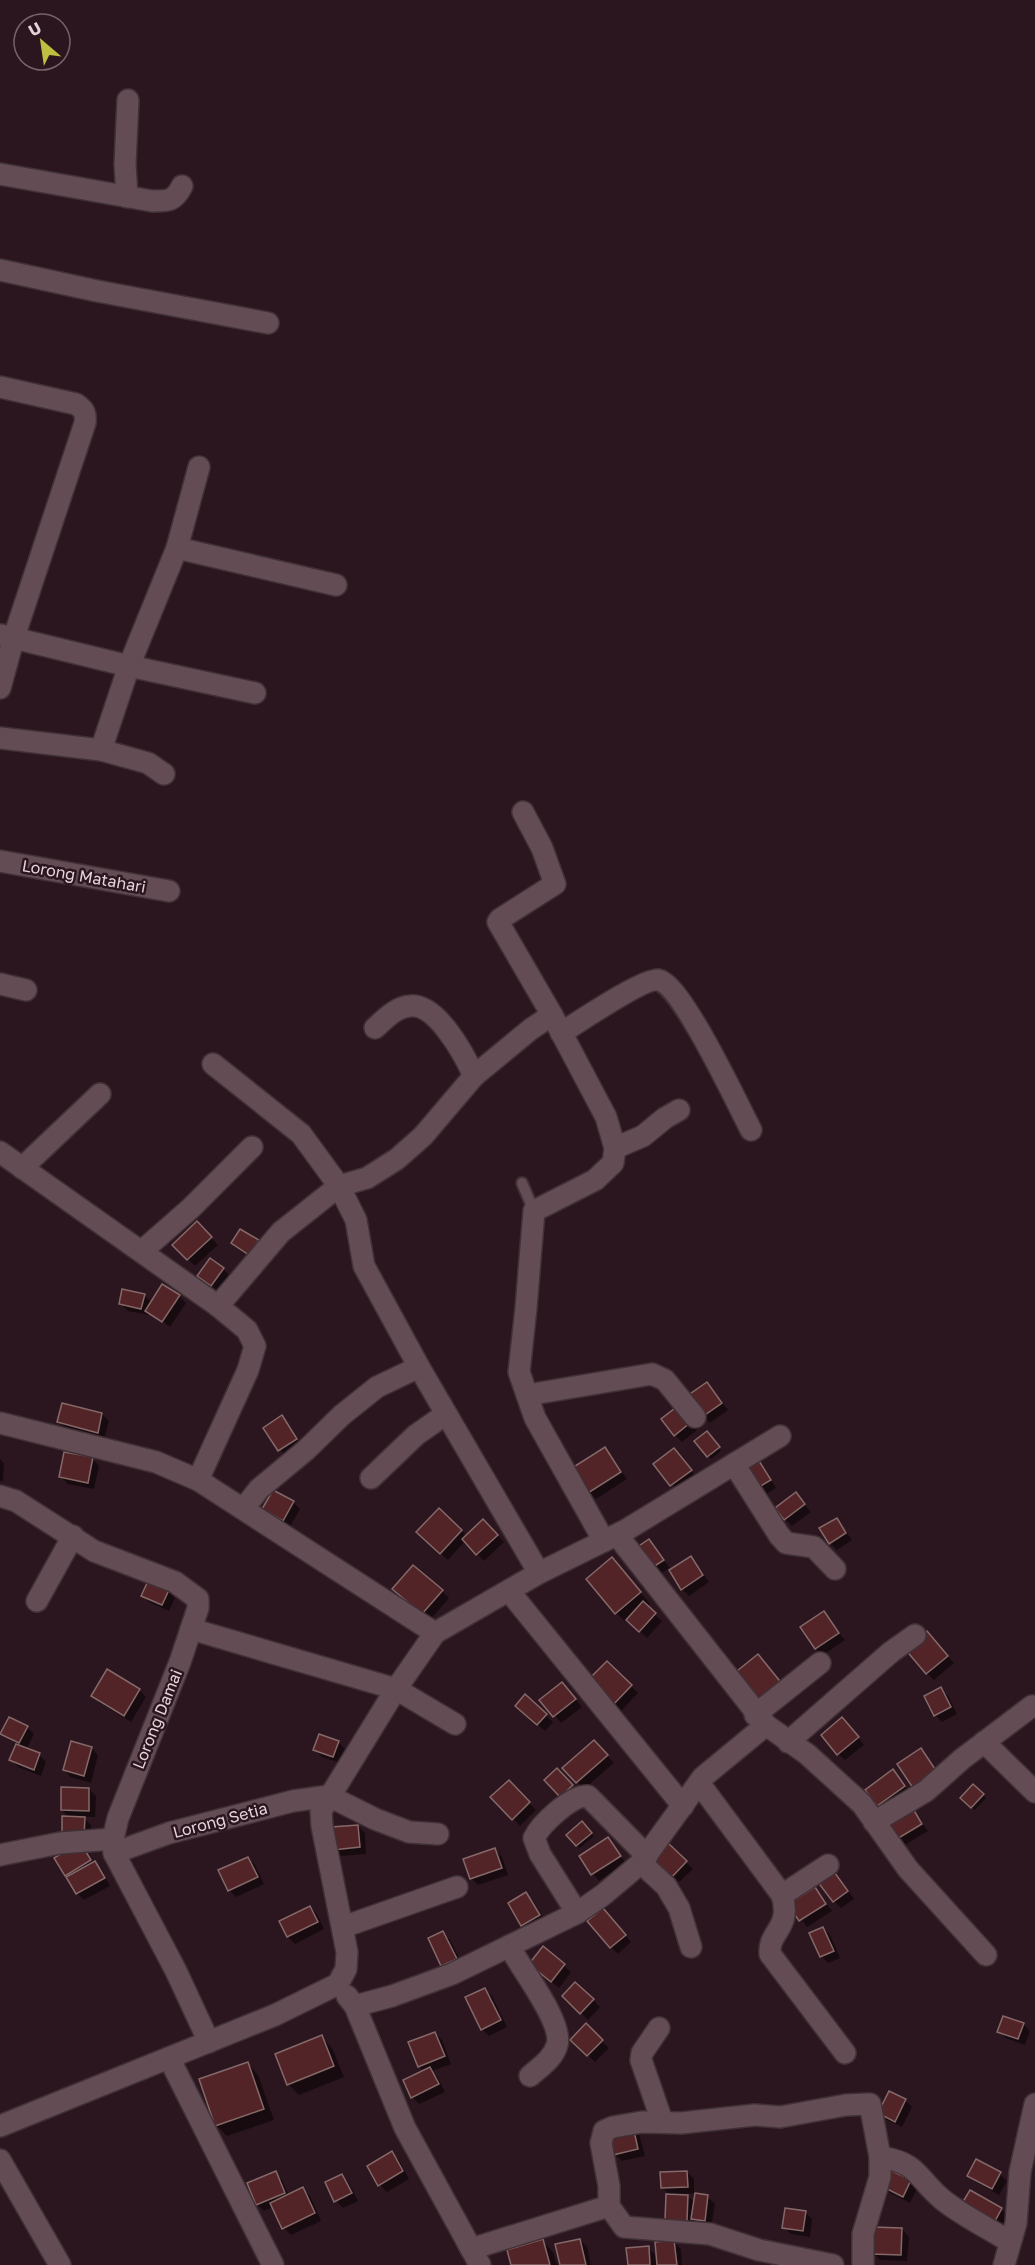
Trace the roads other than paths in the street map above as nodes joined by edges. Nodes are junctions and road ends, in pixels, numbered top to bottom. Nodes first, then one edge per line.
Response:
1 (128, 100) dead end
2 (0, 174) edge
3 (182, 186) dead end
4 (127, 197) junction
5 (0, 270) edge
6 (268, 323) dead end
7 (0, 387) edge
8 (199, 467) dead end
9 (177, 548) junction
10 (336, 585) dead end
11 (7, 636) edge
12 (129, 666) junction
13 (0, 688) edge
14 (255, 693) dead end
15 (0, 738) edge
16 (100, 750) junction
17 (164, 774) dead end
18 (522, 812) dead end
19 (0, 861) edge
20 (169, 891) dead end
21 (0, 984) edge
22 (26, 990) dead end
23 (557, 1024) junction
24 (375, 1028) dead end
25 (213, 1064) dead end
26 (474, 1076) junction
27 (100, 1094) dead end
28 (679, 1110) dead end
29 (751, 1130) dead end
30 (252, 1147) dead end
31 (615, 1148) junction
32 (0, 1152) edge
33 (22, 1168) junction
34 (522, 1183) dead end
35 (339, 1186) junction
36 (534, 1211) junction
37 (142, 1251) junction
38 (219, 1306) junction
39 (419, 1366) junction
40 (527, 1395) junction
41 (447, 1414) junction
42 (695, 1417) dead end
43 (0, 1423) edge
44 (780, 1436) dead end
45 (734, 1464) junction
46 (371, 1478) dead end
47 (198, 1479) junction
48 (0, 1496) edge
49 (244, 1508) junction
50 (73, 1536) junction
51 (610, 1538) junction
52 (835, 1569) dead end
53 (539, 1573) junction
54 (509, 1591) junction
55 (37, 1600) dead end
56 (191, 1629) junction
57 (435, 1633) junction
58 (915, 1635) dead end
59 (820, 1663) dead end
60 (396, 1689) junction
61 (1032, 1706) dead end
62 (760, 1720) junction
63 (455, 1724) dead end
64 (788, 1742) junction
65 (984, 1742) junction
66 (699, 1783) junction
67 (1035, 1792) edge
68 (329, 1796) junction
69 (683, 1806) junction
70 (874, 1822) junction
71 (438, 1834) dead end
72 (113, 1846) junction
73 (0, 1855) edge
74 (644, 1859) junction
75 (828, 1865) dead end
76 (457, 1887) dead end
77 (782, 1895) junction
78 (577, 1913) junction
79 (343, 1927) junction
80 (508, 1946) junction
81 (692, 1947) dead end
82 (986, 1955) dead end
83 (338, 1984) junction
84 (354, 2006) junction
85 (659, 2028) dead end
86 (209, 2042) junction
87 (845, 2053) dead end
88 (169, 2058) junction
89 (530, 2076) dead end
90 (1035, 2104) edge
91 (662, 2121) junction
92 (0, 2126) edge
93 (880, 2157) junction
94 (0, 2160) edge
95 (609, 2206) junction
96 (1010, 2242) junction
97 (476, 2257) edge
98 (60, 2265) edge
99 (273, 2265) edge
100 (833, 2265) edge
101 (863, 2265) edge
102 (1004, 2265) edge

1 - 4 street
2 - 4 street
3 - 4 street
5 - 6 street
7 - 11 street
8 - 9 street
9 - 10 street
9 - 12 street
11 - 12 street
11 - 13 street
12 - 14 street
12 - 16 street
15 - 16 street
16 - 17 street
18 - 23 street
19 - 20 street, Lorong Matahari
21 - 22 street
23 - 26 street
23 - 29 street
23 - 31 street
24 - 26 street
25 - 35 street
26 - 35 street
27 - 33 street
28 - 31 street
30 - 37 street
31 - 36 street
32 - 33 street
33 - 37 street
34 - 36 lane
35 - 38 street
35 - 39 street
36 - 40 street
37 - 38 street
38 - 47 street
39 - 41 street
39 - 49 street
40 - 42 street
40 - 51 street
41 - 46 street
41 - 53 street
43 - 47 street
44 - 45 street
45 - 51 street
45 - 52 street
47 - 49 street
48 - 50 street, Lorong Damai
49 - 57 street
50 - 55 street
50 - 56 street, Lorong Damai
51 - 53 street
51 - 62 street
53 - 54 street
54 - 57 street
54 - 69 street
56 - 60 street
56 - 72 street, Lorong Damai
57 - 60 street
58 - 64 street
59 - 62 street
60 - 63 street
60 - 68 street
61 - 65 street
62 - 64 street
62 - 66 street
64 - 70 street
65 - 67 street
65 - 70 street
66 - 69 street
66 - 77 street
68 - 71 street
68 - 72 street, Lorong Setia
68 - 79 street
69 - 74 street
70 - 82 street
72 - 73 street, Lorong Setia
72 - 86 street
74 - 78 street
74 - 78 street
74 - 81 street
75 - 77 street
76 - 79 street
77 - 87 street
78 - 80 street
79 - 83 street
80 - 84 street
80 - 89 street
83 - 84 street
83 - 86 street
84 - 97 street
85 - 91 street
86 - 88 street
88 - 92 street
88 - 99 street
90 - 96 street
91 - 93 street
91 - 95 street
93 - 96 street
93 - 101 street
94 - 98 street
95 - 97 street
95 - 100 street
96 - 102 street

